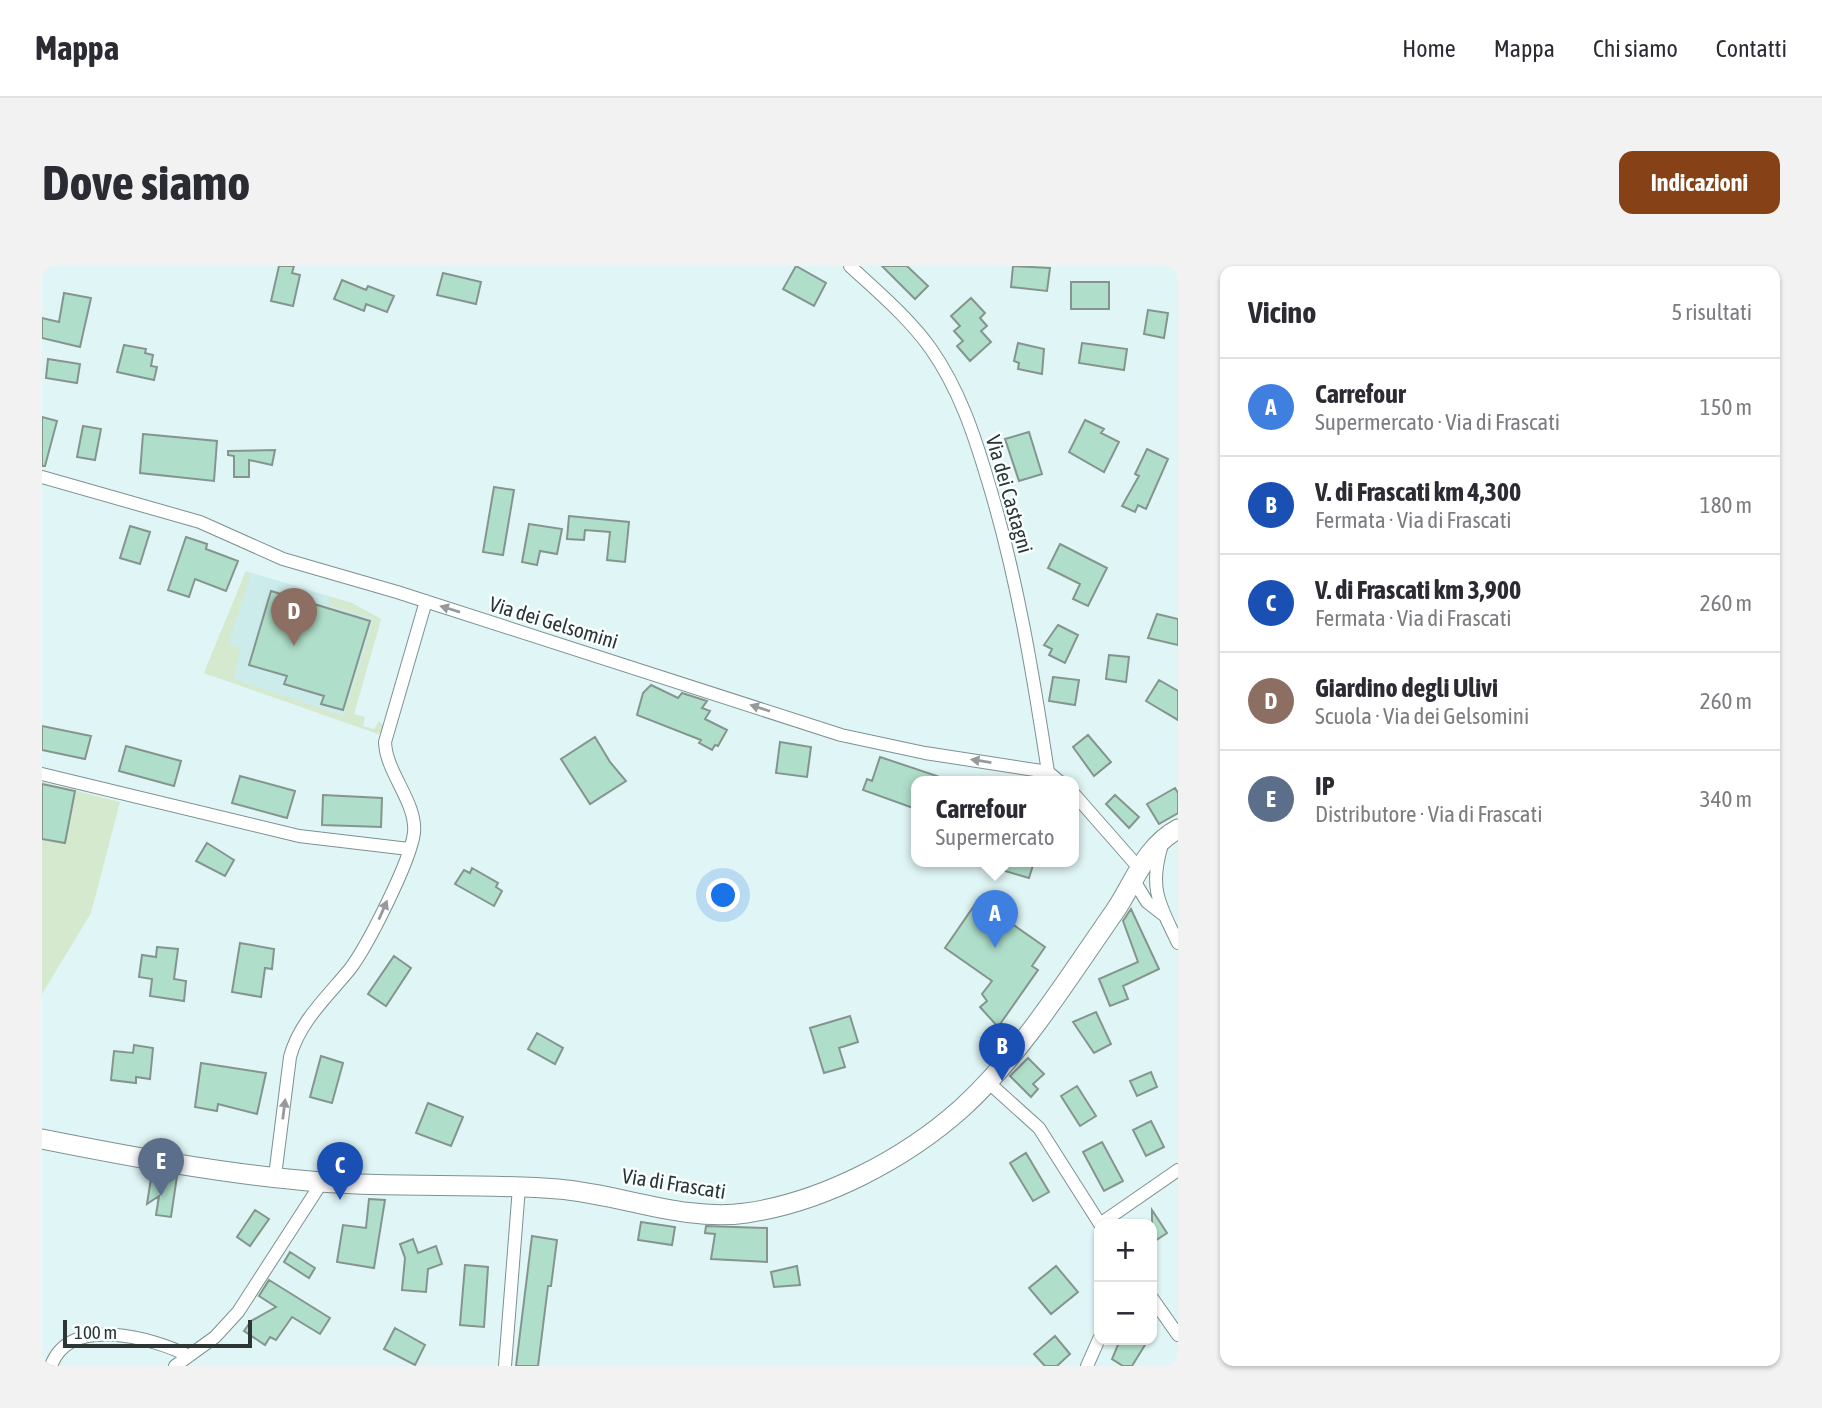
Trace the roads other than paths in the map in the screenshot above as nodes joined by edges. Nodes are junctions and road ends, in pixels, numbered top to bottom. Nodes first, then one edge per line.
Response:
1 (850, 266) edge
2 (42, 477) edge
3 (426, 601) junction
4 (1048, 772) junction
5 (42, 774) edge
6 (1053, 776) edge
7 (1079, 799) edge
8 (1170, 834) edge
9 (409, 849) junction
10 (1143, 867) junction
11 (1122, 901) junction
12 (1147, 902) junction
13 (1166, 916) junction
14 (1178, 943) edge
15 (988, 1082) junction
16 (42, 1139) edge
17 (1178, 1170) edge
18 (275, 1177) junction
19 (322, 1182) junction
20 (519, 1187) junction
21 (1097, 1219) edge
22 (1107, 1219) edge
23 (1157, 1305) edge
24 (1178, 1335) edge
25 (1096, 1345) edge
26 (188, 1356) junction
27 (51, 1366) edge
28 (175, 1366) edge
29 (505, 1366) edge
30 (1087, 1366) edge

1 - 4 street, Via dei Castagni
2 - 3 street, Via dei Gelsomini
4 -> 3 street, Via dei Gelsomini
3 - 9 street
4 - 6 street
5 - 9 street
7 - 10 street
8 - 10 main road, Via di Frascati
18 -> 9 street
10 - 11 main road, Via di Frascati
10 - 12 street
10 - 13 street
11 - 12 street
11 - 15 main road, Via di Frascati
12 - 13 street
13 - 14 street
15 - 20 main road, Via di Frascati
15 - 21 street
16 - 18 main road, Via di Frascati
17 - 22 street
18 - 19 main road, Via di Frascati
19 - 20 main road, Via di Frascati
19 - 26 street
20 - 29 street
23 - 24 street
25 - 30 street
26 - 27 street
26 - 28 street

